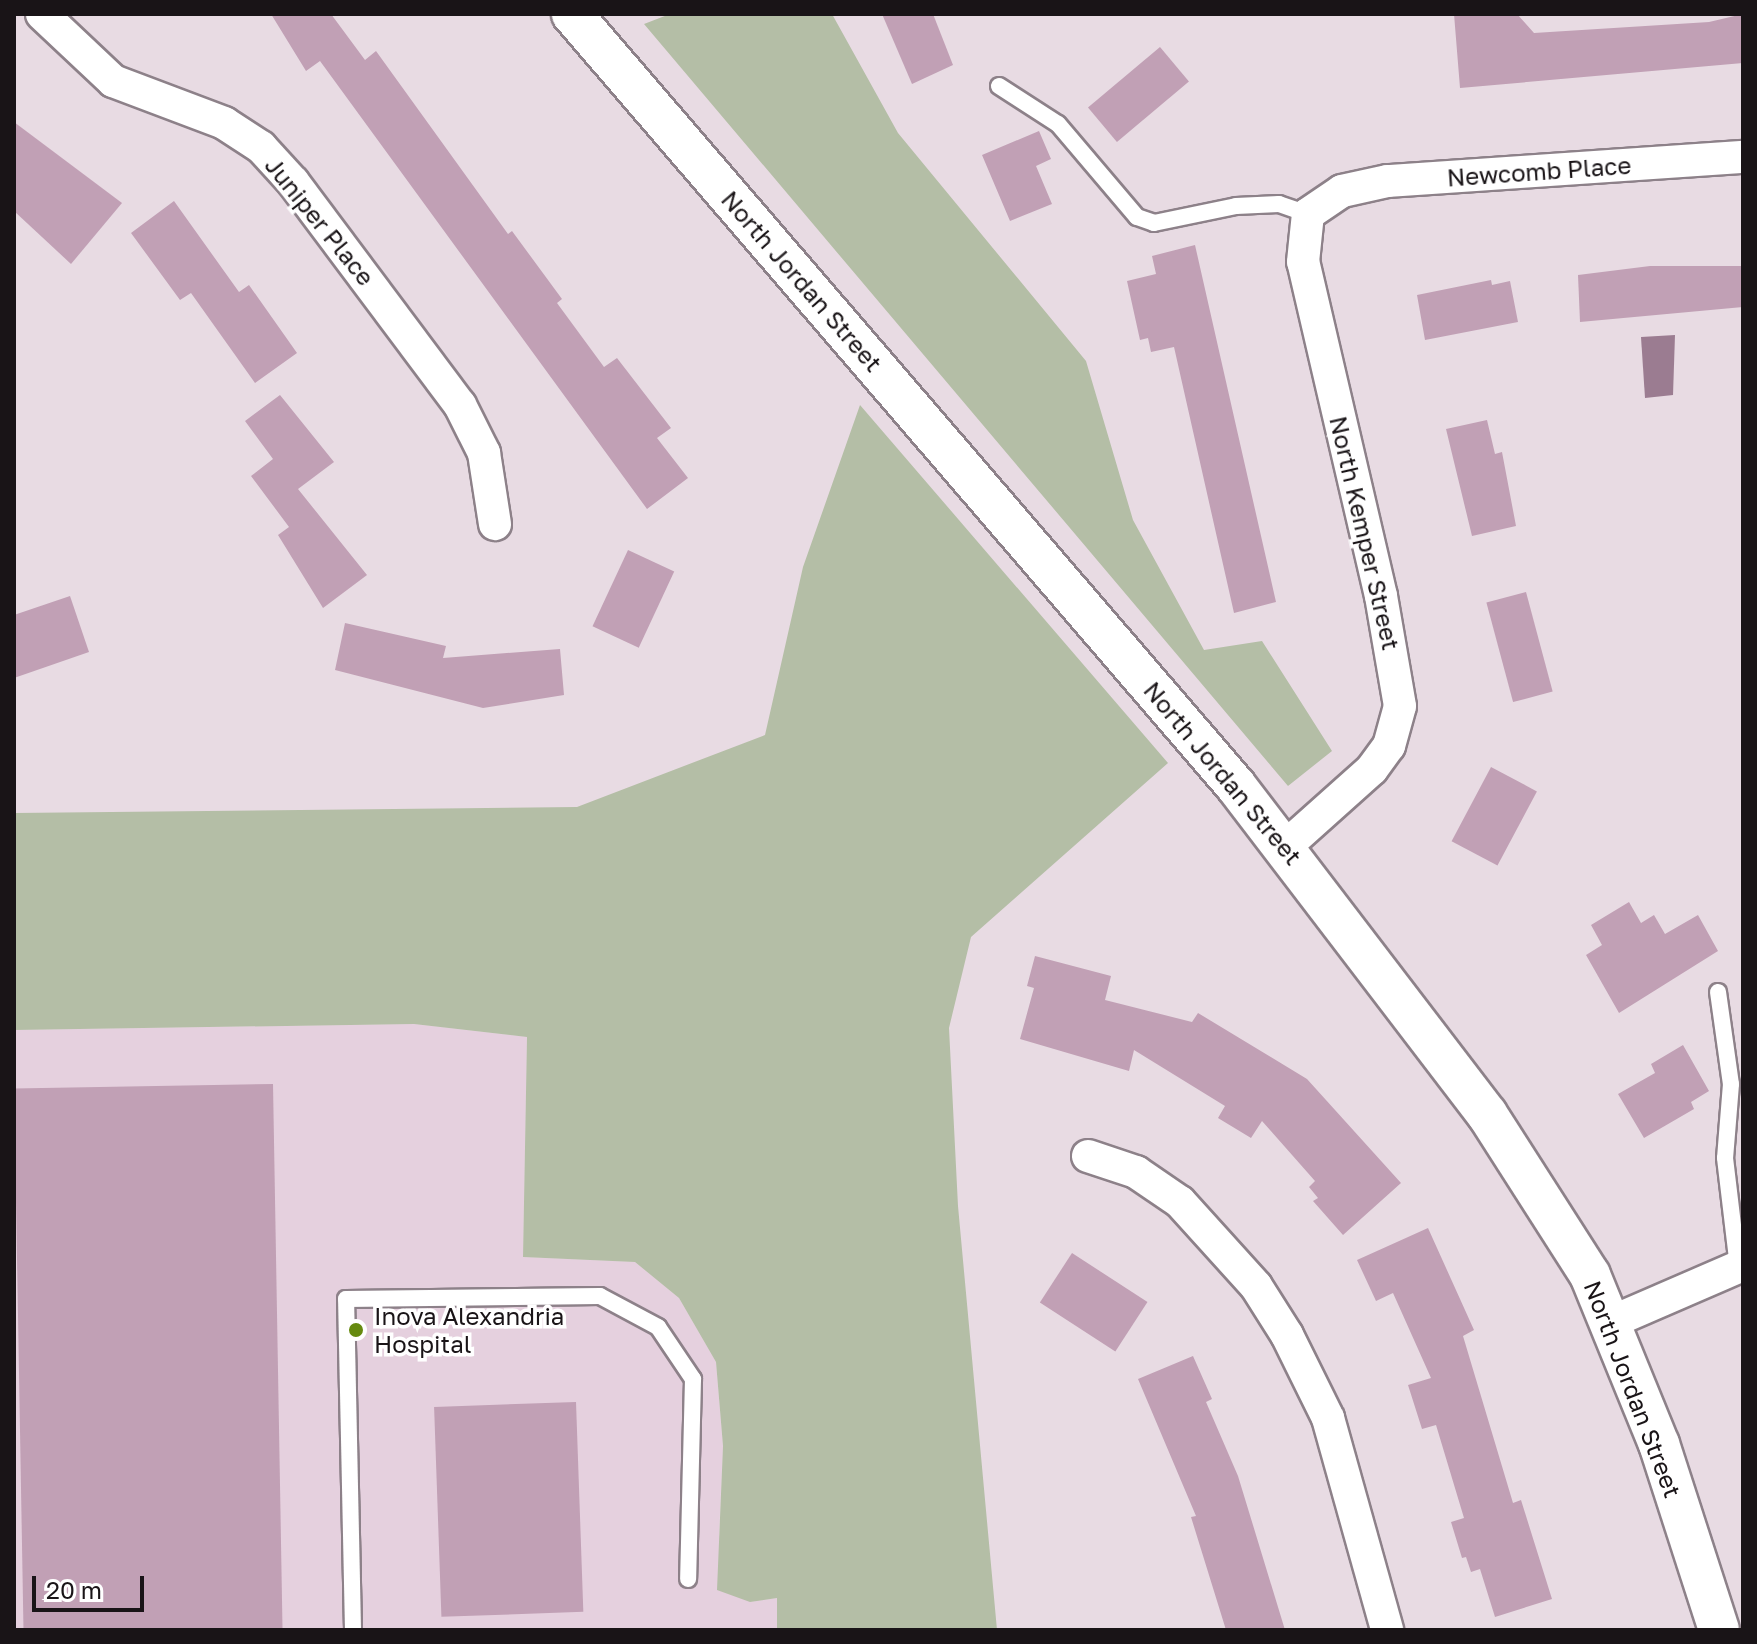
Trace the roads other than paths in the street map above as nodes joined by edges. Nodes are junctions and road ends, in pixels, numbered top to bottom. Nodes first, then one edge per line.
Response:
1 (42, 14) edge
2 (572, 14) edge
3 (999, 86) dead end
4 (1743, 157) edge
5 (1308, 214) junction
6 (495, 524) dead end
7 (1286, 846) junction
8 (1718, 992) dead end
9 (1088, 1156) dead end
10 (1740, 1266) edge
11 (1609, 1323) junction
12 (688, 1579) dead end
13 (353, 1630) edge
14 (1387, 1630) edge
15 (1719, 1630) edge

1 - 6 street, Juniper Place
2 - 7 street, North Jordan Street
3 - 5 lane
4 - 5 street, Newcomb Place
5 - 7 street, North Kemper Street
7 - 11 street, North Jordan Street
8 - 10 lane
9 - 14 street
10 - 11 street
11 - 15 street, North Jordan Street
12 - 13 lane

